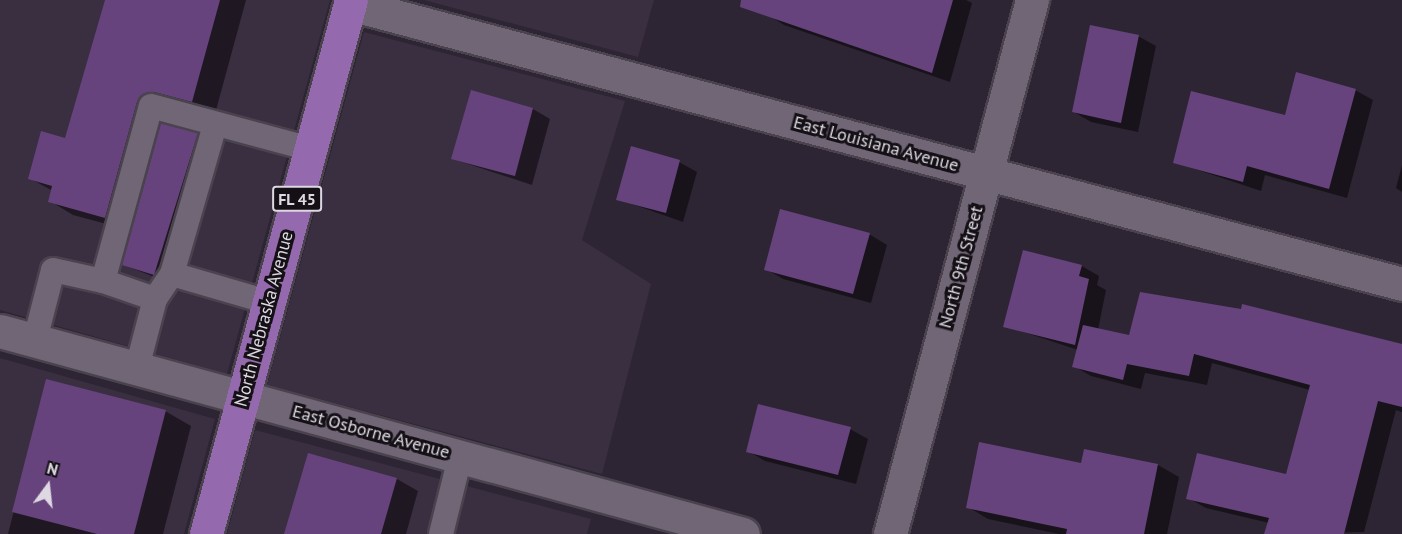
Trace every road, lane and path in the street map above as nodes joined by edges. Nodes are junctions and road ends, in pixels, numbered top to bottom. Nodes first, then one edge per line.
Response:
1 (1032, 0) edge
2 (351, 2) edge
3 (215, 125) junction
4 (310, 148) junction
5 (985, 173) junction
6 (172, 274) junction
7 (103, 281) junction
8 (1402, 284) edge
9 (155, 299) junction
10 (268, 302) junction
11 (0, 331) edge
12 (36, 340) junction
13 (138, 368) junction
14 (242, 397) junction
15 (460, 457) junction
16 (206, 534) edge
17 (441, 534) edge
18 (743, 534) edge
19 (890, 534) edge

1 - 5 street, North 9th Street
2 - 4 main road, North Nebraska Avenue / FL 45
2 - 5 street, East Louisiana Avenue
3 - 4 lane
3 - 6 lane
3 - 7 lane
4 - 10 main road, North Nebraska Avenue / FL 45
5 - 8 street, East Louisiana Avenue
5 - 19 street, North 9th Street
6 - 9 lane
6 - 10 lane
7 - 9 lane
7 - 12 lane
9 - 13 lane
10 - 14 main road, North Nebraska Avenue / FL 45
11 - 12 street, East Osborne Avenue
12 - 13 street, East Osborne Avenue
13 - 14 street, East Osborne Avenue
14 - 15 street, East Osborne Avenue
14 - 16 main road, North Nebraska Avenue / FL 45
15 - 17 lane
15 - 18 street, East Osborne Avenue

